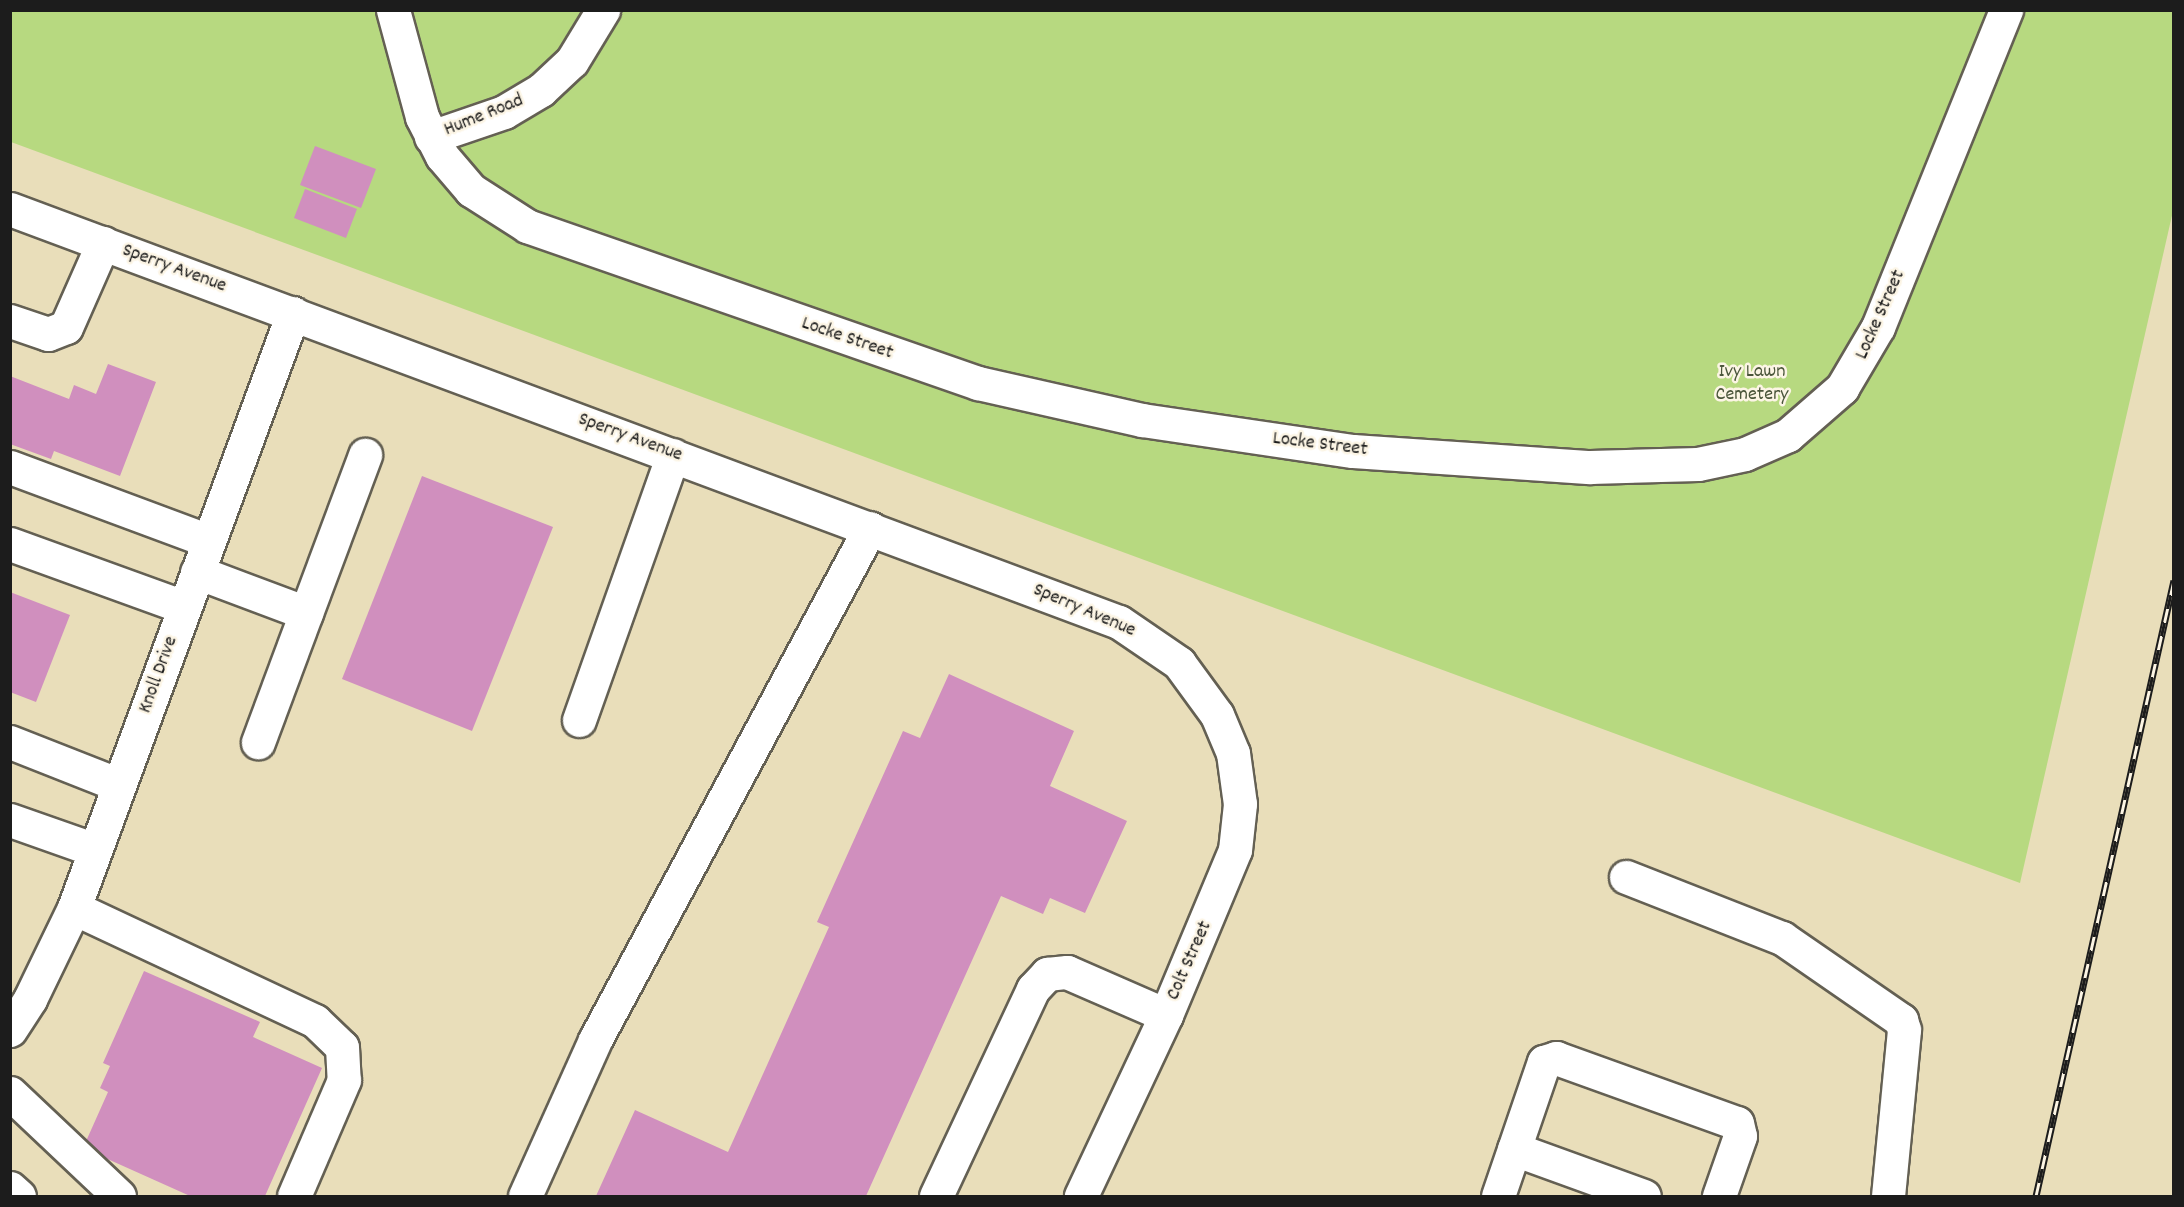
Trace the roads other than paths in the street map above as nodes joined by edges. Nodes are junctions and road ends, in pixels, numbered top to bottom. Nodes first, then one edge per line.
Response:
1 (393, 10) edge
2 (603, 10) edge
3 (2006, 10) edge
4 (431, 137) junction
5 (10, 209) edge
6 (103, 243) junction
7 (292, 313) junction
8 (10, 321) edge
9 (365, 455) dead end
10 (673, 455) junction
11 (10, 467) edge
12 (870, 528) junction
13 (209, 541) junction
14 (22, 548) edge
15 (197, 572) junction
16 (184, 607) junction
17 (306, 613) junction
18 (1217, 715) joint
19 (579, 720) dead end
20 (10, 741) edge
21 (258, 742) dead end
22 (119, 785) junction
23 (10, 820) edge
24 (95, 850) junction
25 (1626, 877) dead end
26 (74, 908) junction
27 (1166, 1015) junction
28 (10, 1030) edge
29 (10, 1093) edge
30 (1514, 1149) junction
31 (10, 1188) edge
32 (19, 1196) edge
33 (119, 1197) edge
34 (294, 1197) edge
35 (525, 1197) edge
36 (936, 1197) edge
37 (1081, 1197) edge
38 (1498, 1197) edge
39 (1644, 1197) edge
40 (1719, 1197) edge
41 (1888, 1197) edge

1 - 4 street, Locke Street
2 - 4 street, Hume Road
3 - 4 street, Locke Street
5 - 6 street, Sperry Avenue
6 - 7 street, Sperry Avenue
6 - 8 street
7 - 10 street, Sperry Avenue
7 - 13 street, Knoll Drive
9 - 17 street
10 - 12 street, Sperry Avenue
10 - 19 street
11 - 13 street
12 - 18 street, Sperry Avenue
12 - 35 street
13 - 15 street, Knoll Drive
14 - 16 street
15 - 16 street, Knoll Drive
15 - 17 street
16 - 22 street, Knoll Drive
17 - 21 street
18 - 27 street, Colt Street
20 - 22 street
22 - 24 street, Knoll Drive
23 - 24 street
24 - 26 street, Knoll Drive
25 - 41 street
26 - 28 street, Knoll Drive
26 - 34 street
27 - 36 street
27 - 37 street, Colt Street
29 - 33 street
30 - 38 street
30 - 39 street
30 - 40 street
31 - 32 street

